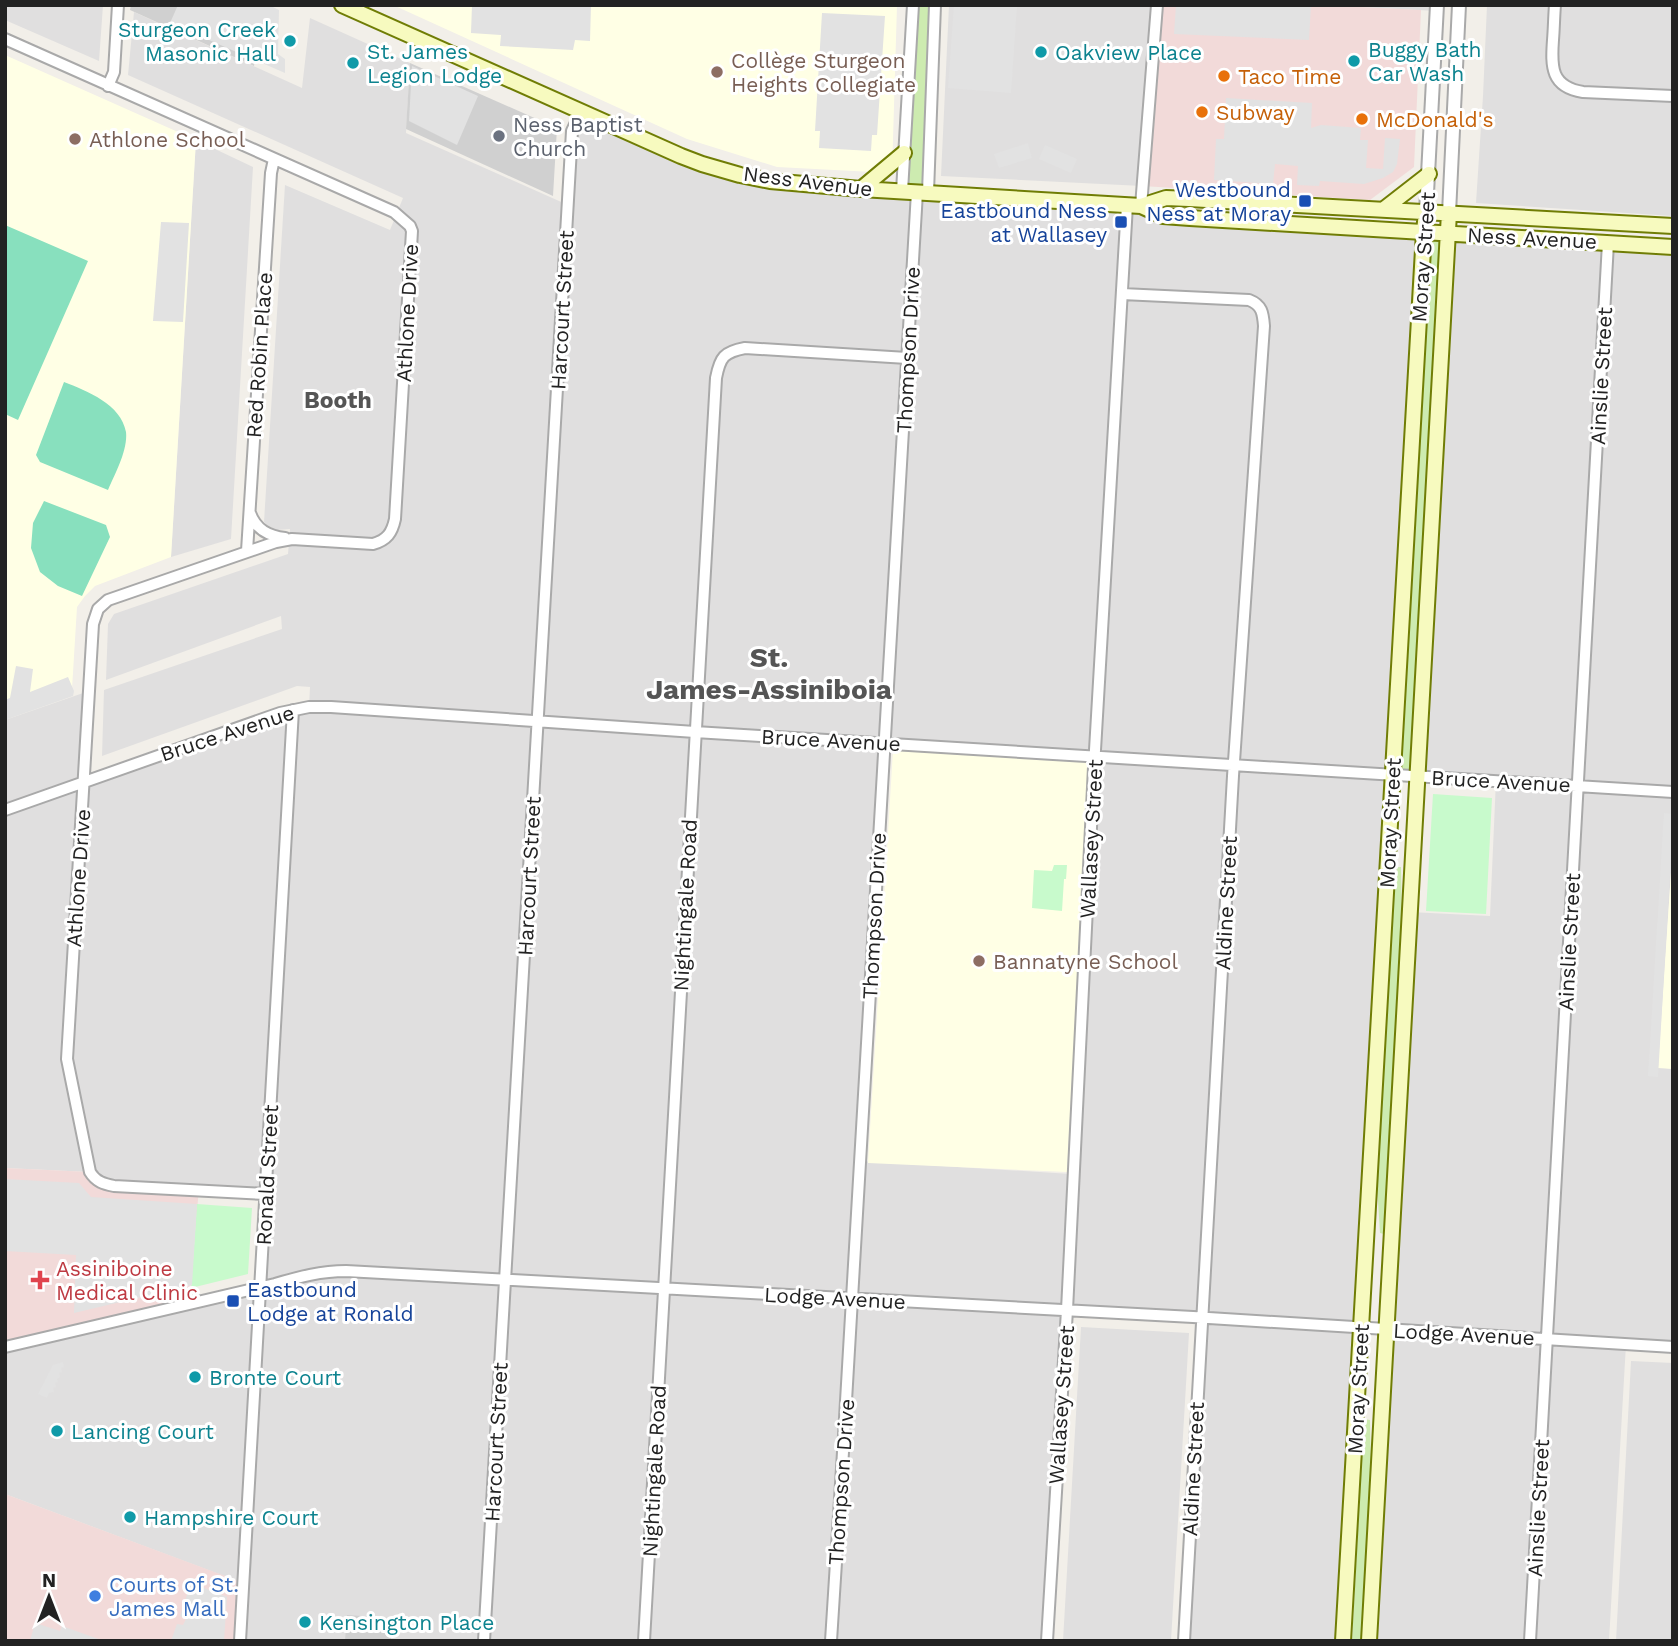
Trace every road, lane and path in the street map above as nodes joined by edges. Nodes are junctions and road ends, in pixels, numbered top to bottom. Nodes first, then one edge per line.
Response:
1 (118, 5) edge
2 (342, 5) edge
3 (913, 5) edge
4 (935, 5) edge
5 (1157, 5) edge
6 (1437, 5) edge
7 (1459, 5) edge
8 (1555, 5) edge
9 (5, 39) edge
10 (108, 86) junction
11 (1673, 96) edge
12 (581, 112) junction
13 (904, 153) junction
14 (274, 159) junction
15 (1429, 174) junction
16 (861, 189) junction
17 (902, 191) junction
18 (922, 192) junction
19 (1134, 206) junction
20 (1384, 209) junction
21 (1426, 212) junction
22 (1450, 213) junction
23 (1673, 226) edge
24 (1424, 232) junction
25 (1449, 234) junction
26 (1608, 243) junction
27 (1673, 247) edge
28 (1122, 294) junction
29 (907, 358) junction
30 (249, 510) junction
31 (292, 539) junction
32 (247, 551) junction
33 (293, 710) junction
34 (538, 721) junction
35 (695, 732) junction
36 (884, 743) junction
37 (1095, 756) junction
38 (1234, 765) junction
39 (1393, 774) junction
40 (1419, 776) junction
41 (84, 782) junction
42 (1578, 786) junction
43 (1673, 792) edge
44 (5, 810) edge
45 (266, 1194) junction
46 (505, 1280) junction
47 (260, 1287) junction
48 (665, 1288) junction
49 (852, 1299) junction
50 (1067, 1310) junction
51 (1202, 1318) junction
52 (1361, 1328) junction
53 (1387, 1329) junction
54 (1547, 1339) junction
55 (5, 1347) edge
56 (1673, 1347) edge
57 (240, 1641) edge
58 (484, 1641) edge
59 (644, 1641) edge
60 (831, 1641) edge
61 (1047, 1641) edge
62 (1184, 1641) edge
63 (1343, 1641) edge
64 (1369, 1641) edge
65 (1530, 1641) edge

1 - 10 street
2 - 12 main road, Ness Avenue
3 - 13 street
4 - 18 street, Thompson Drive
5 - 19 street, Wallasey Street
6 - 15 street, Moray Street
7 - 22 street, Moray Street
8 - 11 street
9 - 10 street, Athlone Drive
10 - 14 street, Athlone Drive
12 - 16 main road, Ness Avenue
12 - 34 street, Harcourt Street
13 - 16 main road
13 - 17 street
14 - 30 street, Red Robin Place
14 - 31 street, Athlone Drive
15 - 20 main road
15 - 21 street, Moray Street
16 - 17 main road, Ness Avenue
17 - 18 main road, Ness Avenue
18 - 19 main road, Ness Avenue
18 - 29 street, Thompson Drive
19 - 20 main road, Ness Avenue
19 - 24 main road, Ness Avenue
19 - 28 street, Wallasey Street
20 - 21 main road, Ness Avenue
21 - 22 main road, Ness Avenue
21 - 24 main road, Moray Street
22 - 23 main road, Ness Avenue
22 - 25 main road, Moray Street
24 - 25 main road, Ness Avenue
24 - 39 main road, Moray Street
25 - 26 main road, Ness Avenue
25 - 40 main road, Moray Street
26 - 27 main road, Ness Avenue
26 - 42 street, Ainslie Street
28 - 37 street, Wallasey Street
28 - 38 street, Aldine Street
29 - 35 street, Nightingale Road
29 - 36 street, Thompson Drive
30 - 31 street, Athlone Drive
30 - 32 street, Red Robin Place
31 - 32 street, Athlone Drive
32 - 41 street, Athlone Drive
33 - 34 street, Bruce Avenue
33 - 41 street, Bruce Avenue
33 - 45 street, Ronald Street
34 - 35 street, Bruce Avenue
34 - 46 street, Harcourt Street
35 - 36 street, Bruce Avenue
35 - 48 street, Nightingale Road
36 - 37 street, Bruce Avenue
36 - 49 street, Thompson Drive
37 - 38 street, Bruce Avenue
37 - 50 street, Wallasey Street
38 - 39 street, Bruce Avenue
38 - 51 street, Aldine Street
39 - 40 street, Bruce Avenue
39 - 52 main road, Moray Street
40 - 42 street, Bruce Avenue
40 - 53 main road, Moray Street
41 - 44 street, Bruce Avenue
41 - 45 street, Athlone Drive
42 - 43 street, Bruce Avenue
42 - 54 street, Ainslie Street
45 - 47 street, Ronald Street
46 - 47 street, Lodge Avenue
46 - 48 street, Lodge Avenue
46 - 58 street, Harcourt Street
47 - 55 street, Lodge Avenue
47 - 57 street, Ronald Street
48 - 49 street, Lodge Avenue
48 - 59 street, Nightingale Road
49 - 50 street, Lodge Avenue
49 - 60 street, Thompson Drive
50 - 51 street, Lodge Avenue
50 - 61 street, Wallasey Street
51 - 52 street, Lodge Avenue
51 - 62 street, Aldine Street
52 - 53 street, Lodge Avenue
52 - 63 main road, Moray Street
53 - 54 street, Lodge Avenue
53 - 64 main road, Moray Street
54 - 56 street, Lodge Avenue
54 - 65 street, Ainslie Street

